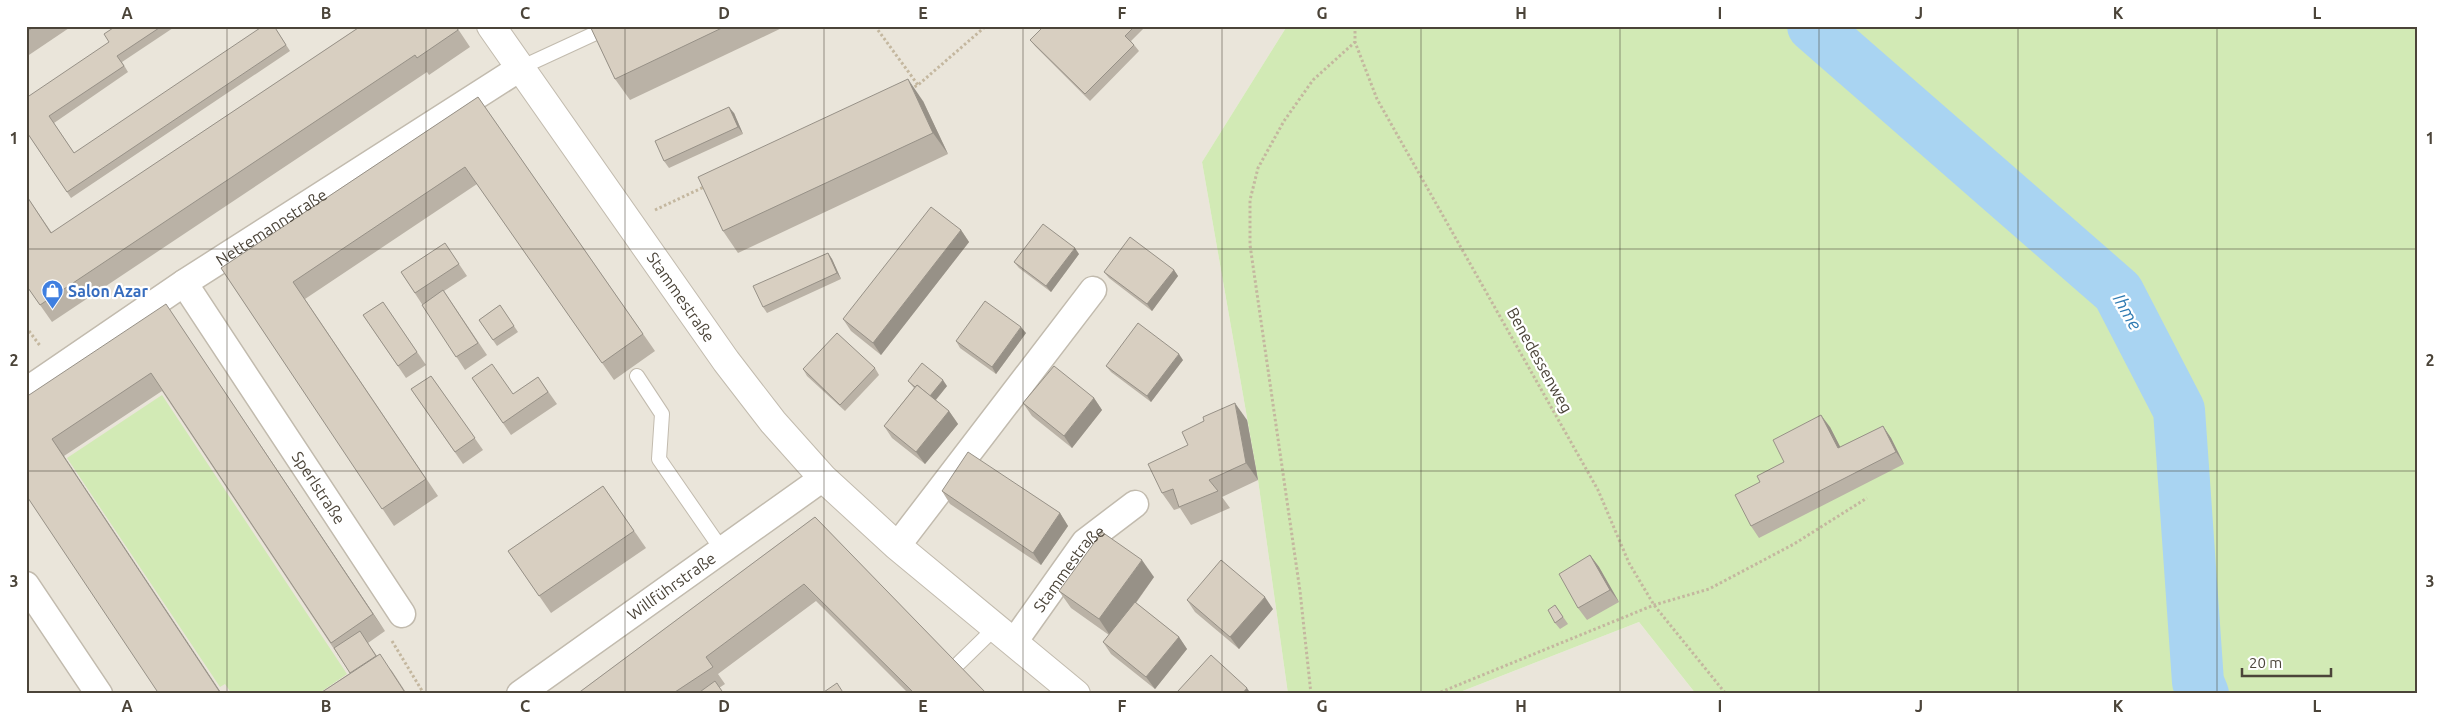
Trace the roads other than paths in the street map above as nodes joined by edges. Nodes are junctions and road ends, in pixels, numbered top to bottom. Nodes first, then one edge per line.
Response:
1 (491, 26) edge
2 (611, 26) edge
3 (520, 68) junction
4 (184, 284) junction
5 (1093, 290) dead end
6 (637, 376) dead end
7 (26, 391) edge
8 (824, 478) junction
9 (1135, 504) dead end
10 (897, 546) junction
11 (722, 550) junction
12 (26, 585) edge
13 (402, 614) road end
14 (1005, 635) junction
15 (956, 666) edge
16 (99, 694) edge
17 (520, 694) edge
18 (1076, 694) edge

1 - 3 street, Stammestraße
2 - 3 lane
3 - 4 street, Nettemannstraße
3 - 8 street, Stammestraße
4 - 7 street, Nettemannstraße
4 - 13 street, Sperlstraße
5 - 10 street
6 - 11 lane
8 - 10 street, Stammestraße
8 - 11 street, Willführstraße
9 - 14 street, Stammestraße
10 - 14 street, Stammestraße
11 - 17 street, Willführstraße
12 - 16 street
14 - 15 lane
14 - 18 street, Stammestraße

